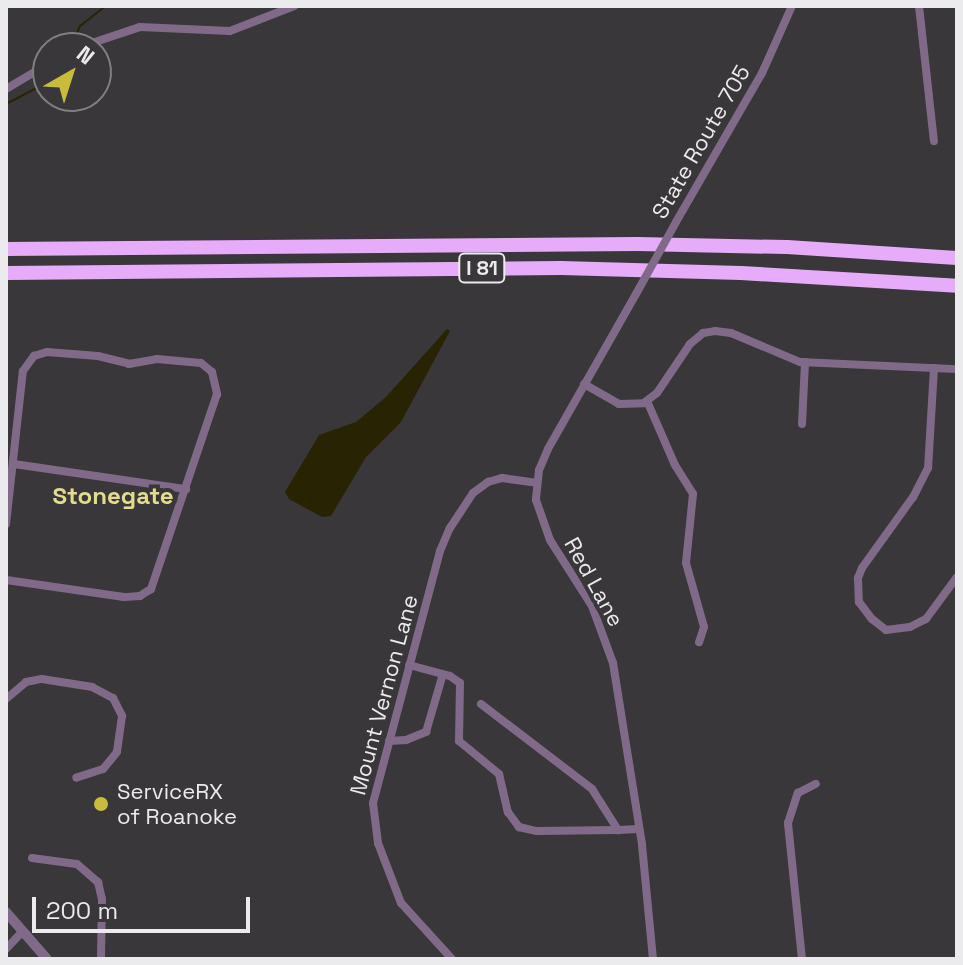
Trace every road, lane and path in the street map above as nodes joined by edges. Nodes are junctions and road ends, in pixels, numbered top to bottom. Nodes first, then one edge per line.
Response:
1 (294, 6) edge
2 (792, 6) edge
3 (919, 6) edge
4 (112, 36) edge
5 (32, 74) edge
6 (6, 89) edge
7 (934, 141) dead end
8 (6, 249) edge
9 (957, 258) edge
10 (6, 273) edge
11 (957, 286) edge
12 (636, 294) joint
13 (805, 362) junction
14 (934, 368) junction
15 (957, 369) edge
16 (584, 384) junction
17 (647, 401) junction
18 (802, 424) dead end
19 (14, 464) junction
20 (537, 483) junction
21 (186, 489) junction
22 (6, 524) edge
23 (957, 577) edge
24 (6, 580) edge
25 (699, 642) dead end
26 (409, 665) junction
27 (443, 674) junction
28 (6, 699) edge
29 (481, 704) dead end
30 (389, 741) junction
31 (76, 778) dead end
32 (816, 784) dead end
33 (639, 829) junction
34 (618, 830) junction
35 (32, 858) dead end
36 (6, 912) edge
37 (22, 932) junction
38 (6, 949) edge
39 (47, 959) edge
40 (101, 959) edge
41 (452, 959) edge
42 (653, 959) edge
43 (802, 959) edge

1 - 4 street
2 - 12 street, State Route 705, bridge
3 - 7 street
5 - 6 street
8 - 9 highway, I 81
10 - 11 highway, I 81
12 - 16 street, Red Lane
13 - 14 street
13 - 17 street
13 - 18 street
14 - 15 street
14 - 23 street
16 - 17 street
16 - 20 street, Red Lane
17 - 25 street
19 - 21 street
19 - 21 street
19 - 22 street
20 - 26 street, Mount Vernon Lane
20 - 33 street, Red Lane
21 - 24 street
26 - 27 street
26 - 30 street, Mount Vernon Lane
27 - 30 street
27 - 34 street
28 - 31 street
29 - 34 street
30 - 41 street, Mount Vernon Lane
32 - 43 street
33 - 34 street
33 - 42 street, Red Lane
35 - 40 street
36 - 37 street
37 - 38 street
37 - 39 street

